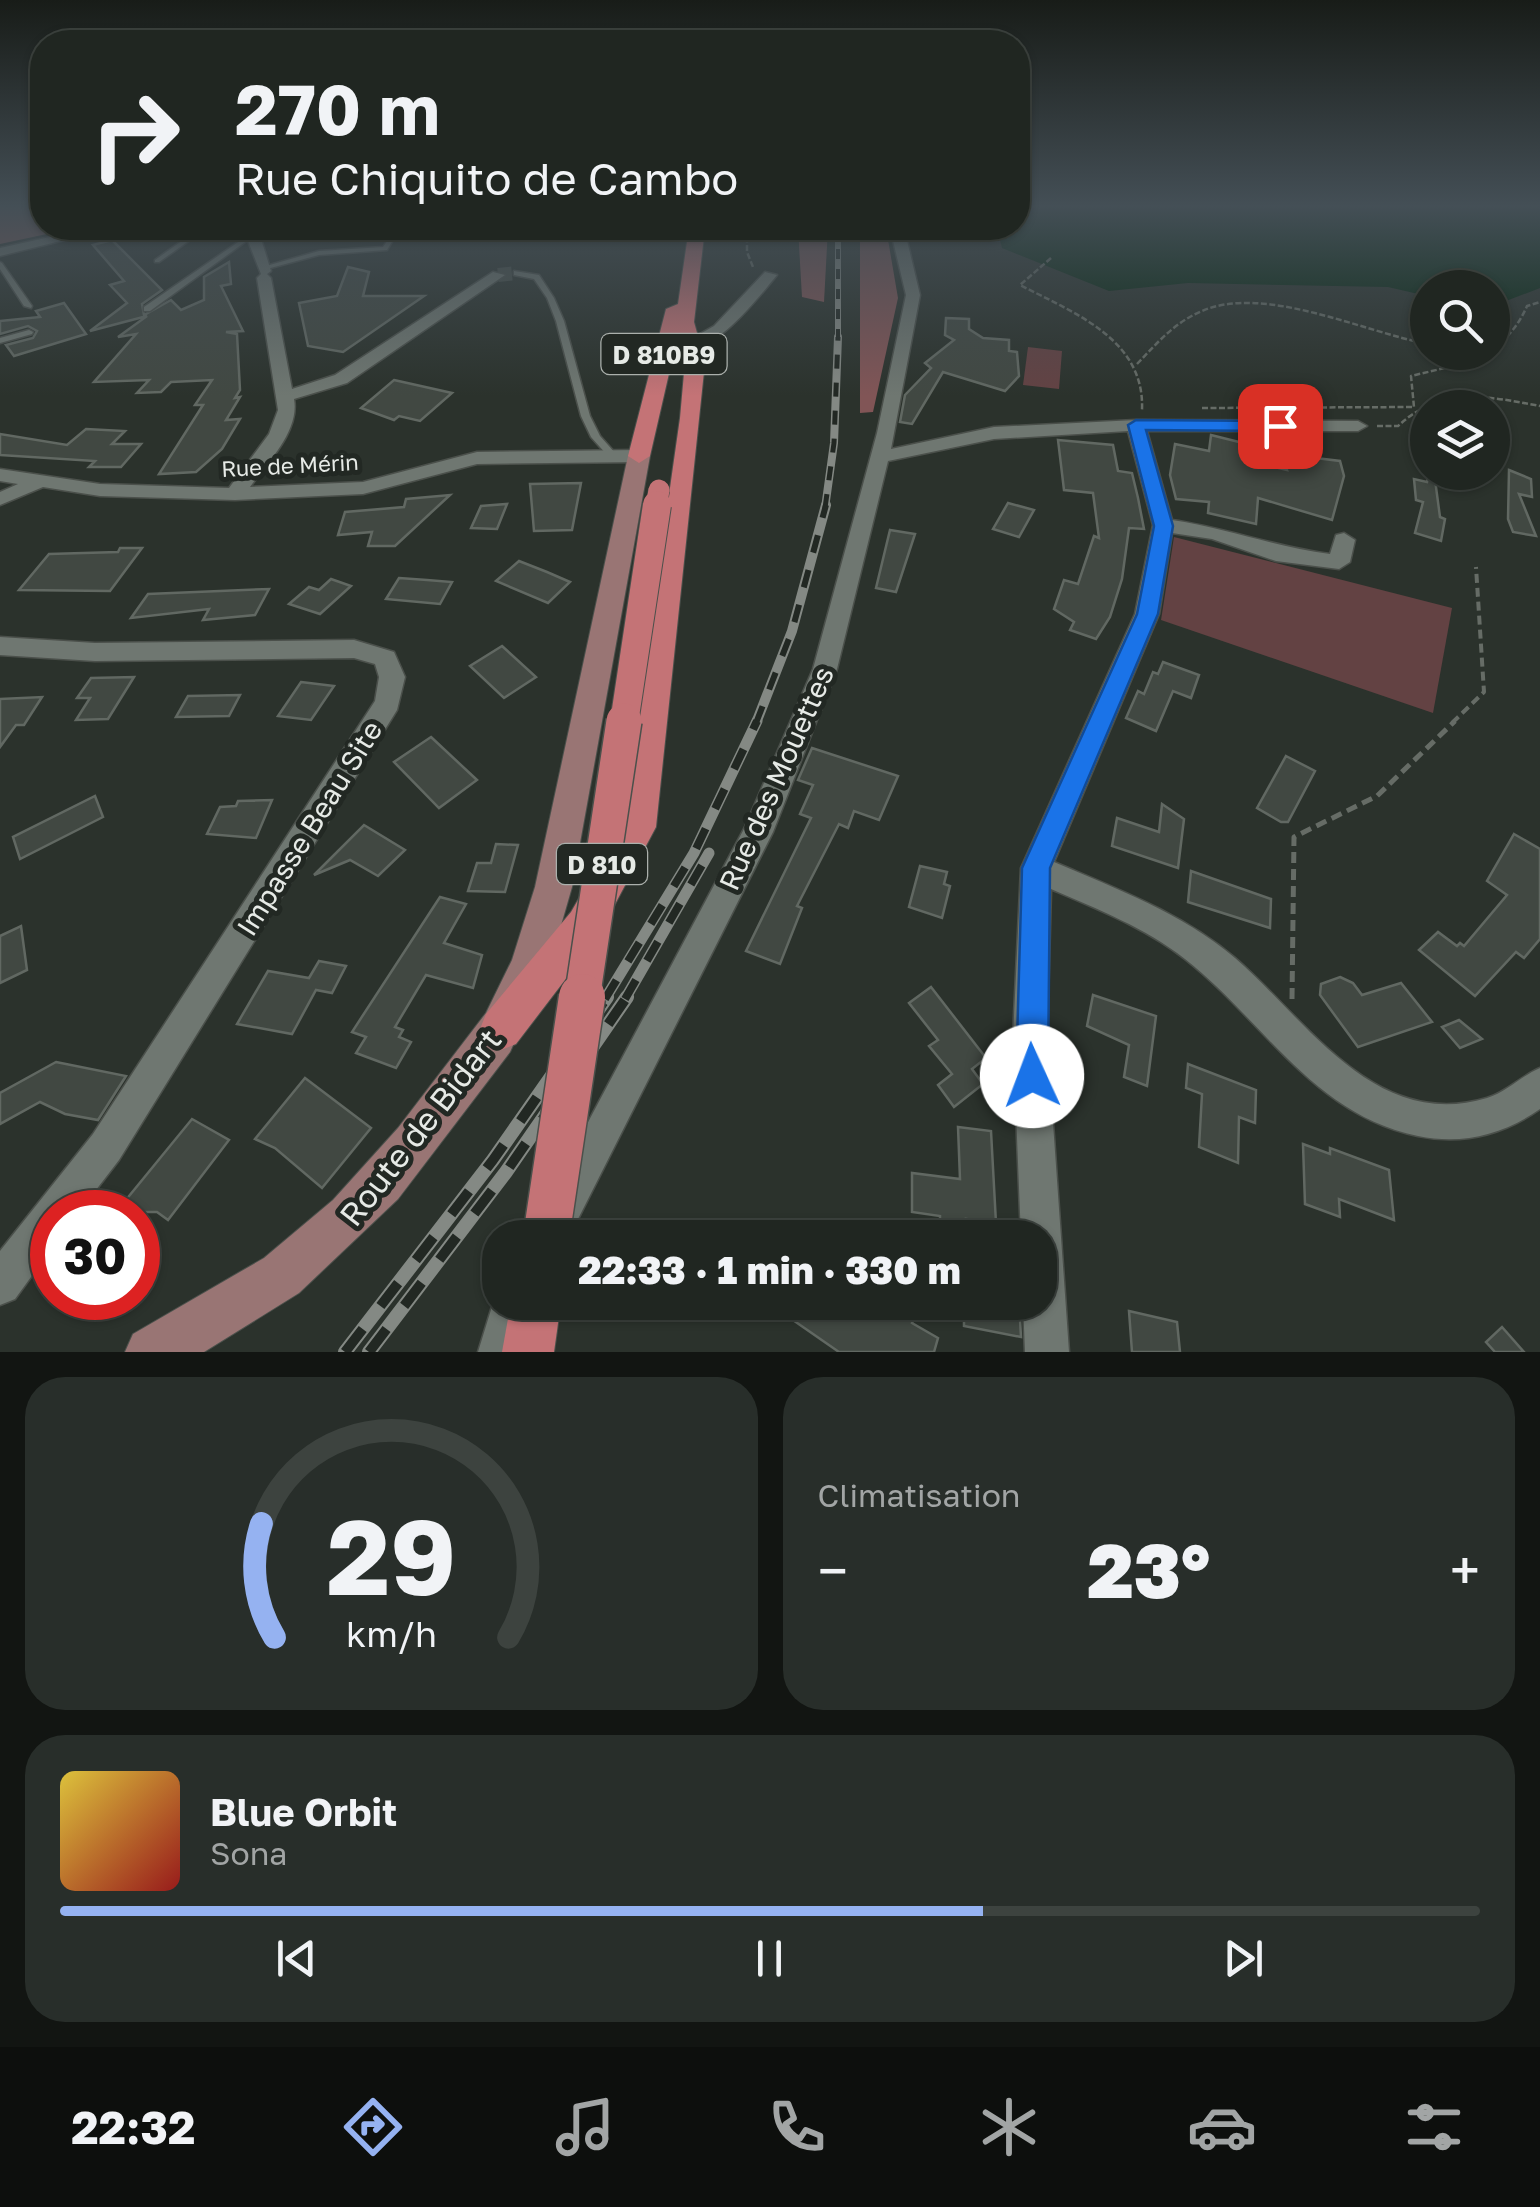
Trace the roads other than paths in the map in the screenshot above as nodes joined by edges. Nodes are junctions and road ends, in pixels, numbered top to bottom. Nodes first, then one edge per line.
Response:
1 (4, 270) edge
2 (201, 270) edge
3 (270, 270) edge
4 (688, 270) edge
5 (692, 270) edge
6 (907, 270) edge
7 (264, 272) joint
8 (516, 272) dead end
9 (498, 275) tunnel mouth
10 (765, 280) road end
11 (28, 306) dead end
12 (147, 309) dead end
13 (29, 332) dead end
14 (688, 333) junction
15 (0, 341) edge
16 (286, 396) junction
17 (1136, 425) junction
18 (1358, 426) road end
19 (625, 455) junction
20 (879, 457) junction
21 (0, 475) edge
22 (40, 482) junction
23 (235, 494) junction
24 (0, 500) edge
25 (1163, 526) junction
26 (1344, 540) dead end
27 (0, 646) edge
28 (1036, 868) junction
29 (501, 1029) junction
30 (1540, 1086) edge
31 (72, 1190) edge
32 (550, 1220) edge
33 (556, 1220) edge
34 (30, 1245) edge
35 (0, 1284) edge
36 (508, 1320) edge
37 (533, 1320) edge
38 (151, 1352) edge
39 (500, 1352) edge
40 (528, 1352) edge
41 (1047, 1352) edge

1 - 11 lane
2 - 12 lane
3 - 7 lane
4 - 19 main road, D 810B9
5 - 14 main road, D 810
6 - 20 street, Rue des Mouettes
7 - 16 street
8 - 19 lane
9 - 16 street
10 - 14 street
13 - 15 lane
14 - 29 main road
14 - 32 main road, D 810, bridge
16 - 23 street
17 - 18 street
17 - 20 street
17 - 25 street
19 - 23 street, Rue de Mérin
19 - 29 main road, Route de Bidart / D 810B9
20 - 33 street, Rue des Mouettes
21 - 22 street, Rue de Mérin
22 - 23 street, Rue de Mérin
22 - 24 street
25 - 26 street
25 - 28 street
27 - 31 street, Impasse Beau Site
28 - 30 street
28 - 41 street
29 - 38 main road, Route de Bidart / D 810B9
34 - 35 street, Impasse Beau Site
36 - 39 street
37 - 40 main road

